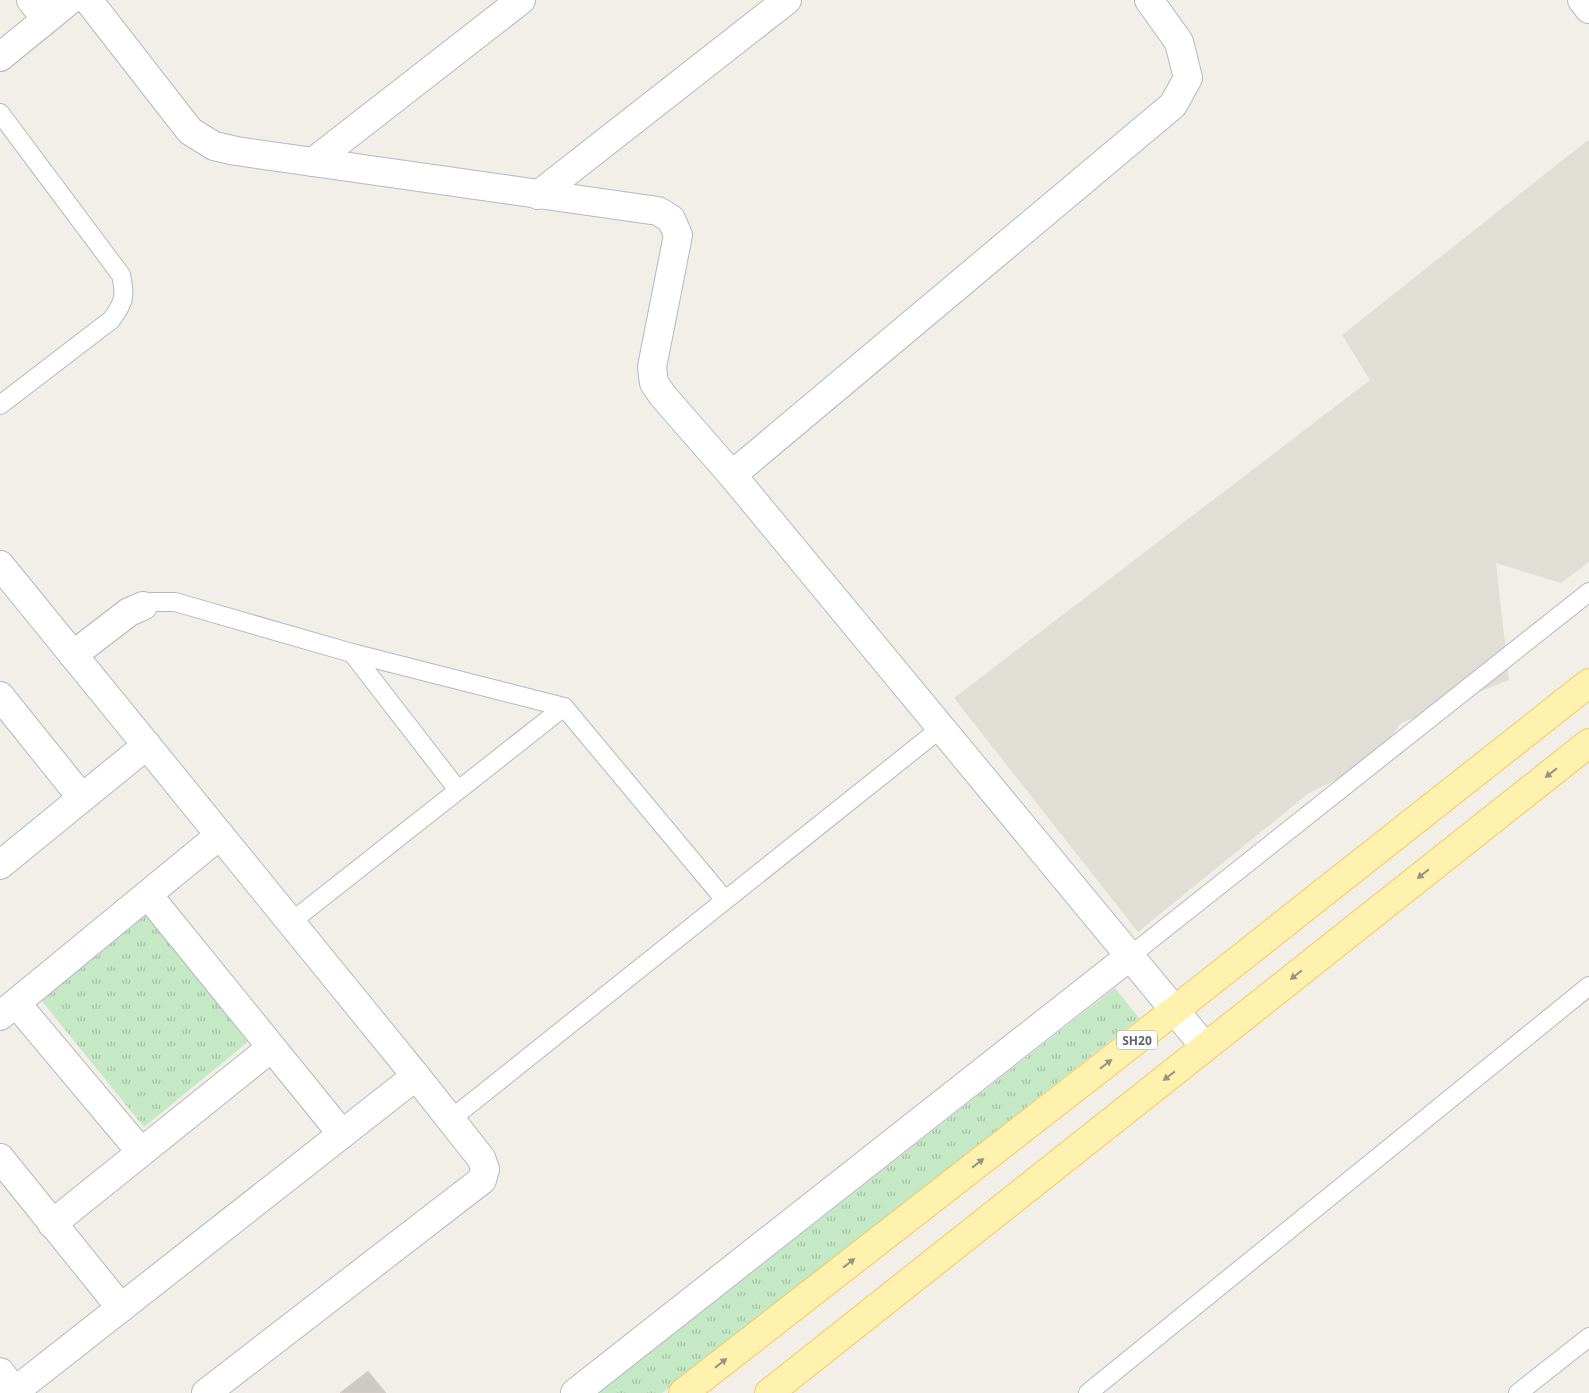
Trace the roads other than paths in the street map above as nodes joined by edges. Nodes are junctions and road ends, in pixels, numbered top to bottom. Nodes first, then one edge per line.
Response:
1 (70, 0) edge
2 (88, 0) edge
3 (521, 0) edge
4 (786, 0) edge
5 (1149, 0) edge
6 (1582, 0) edge
7 (39, 9) edge
8 (1589, 9) edge
9 (0, 57) edge
10 (0, 113) edge
11 (313, 162) junction
12 (538, 195) junction
13 (0, 405) edge
14 (732, 475) junction
15 (0, 564) edge
16 (1589, 592) edge
17 (143, 606) joint
18 (352, 653) junction
19 (73, 655) junction
20 (1589, 683) edge
21 (0, 696) edge
22 (564, 707) junction
23 (941, 728) junction
24 (1589, 743) edge
25 (147, 745) junction
26 (458, 790) junction
27 (82, 798) junction
28 (220, 835) junction
29 (0, 864) edge
30 (148, 895) junction
31 (725, 900) junction
32 (291, 922) junction
33 (1130, 956) junction
34 (1589, 986) edge
35 (8, 1010) edge
36 (1175, 1010) junction
37 (271, 1048) junction
38 (1205, 1048) junction
39 (416, 1076) junction
40 (451, 1119) junction
41 (342, 1134) junction
42 (141, 1152) junction
43 (0, 1158) edge
44 (52, 1224) junction
45 (121, 1308) junction
46 (1589, 1337) edge
47 (11, 1385) edge
48 (206, 1393) edge
49 (575, 1393) edge
50 (683, 1393) edge
51 (769, 1393) edge
52 (1088, 1393) edge
53 (1518, 1393) edge

1 - 7 street
2 - 11 street
3 - 11 street
4 - 12 street
5 - 14 street
6 - 8 street
7 - 9 street
10 - 13 lane
11 - 12 street
12 - 14 street
14 - 23 street
15 - 19 street
16 - 33 lane
17 - 18 lane
17 - 19 street
18 - 22 lane
18 - 26 lane
19 - 25 street
20 - 36 main road, SH20
21 - 27 street
22 - 26 lane
22 - 31 lane
23 - 31 lane
23 - 33 street
24 -> 38 main road
25 - 27 street
25 - 28 street
26 - 32 lane
27 - 29 street
28 - 30 street
28 - 32 street
30 - 35 street
30 - 37 street
31 - 40 lane
32 - 39 street
33 - 36 street
33 - 49 street
34 - 52 lane
35 - 42 street
36 - 38 street
50 -> 36 main road, SH20
37 - 41 street
37 - 42 street
38 -> 51 main road
39 - 40 street
39 - 41 street
40 - 48 street
41 - 45 street
42 - 44 street
43 - 44 street
44 - 45 street
45 - 47 street
46 - 53 lane

